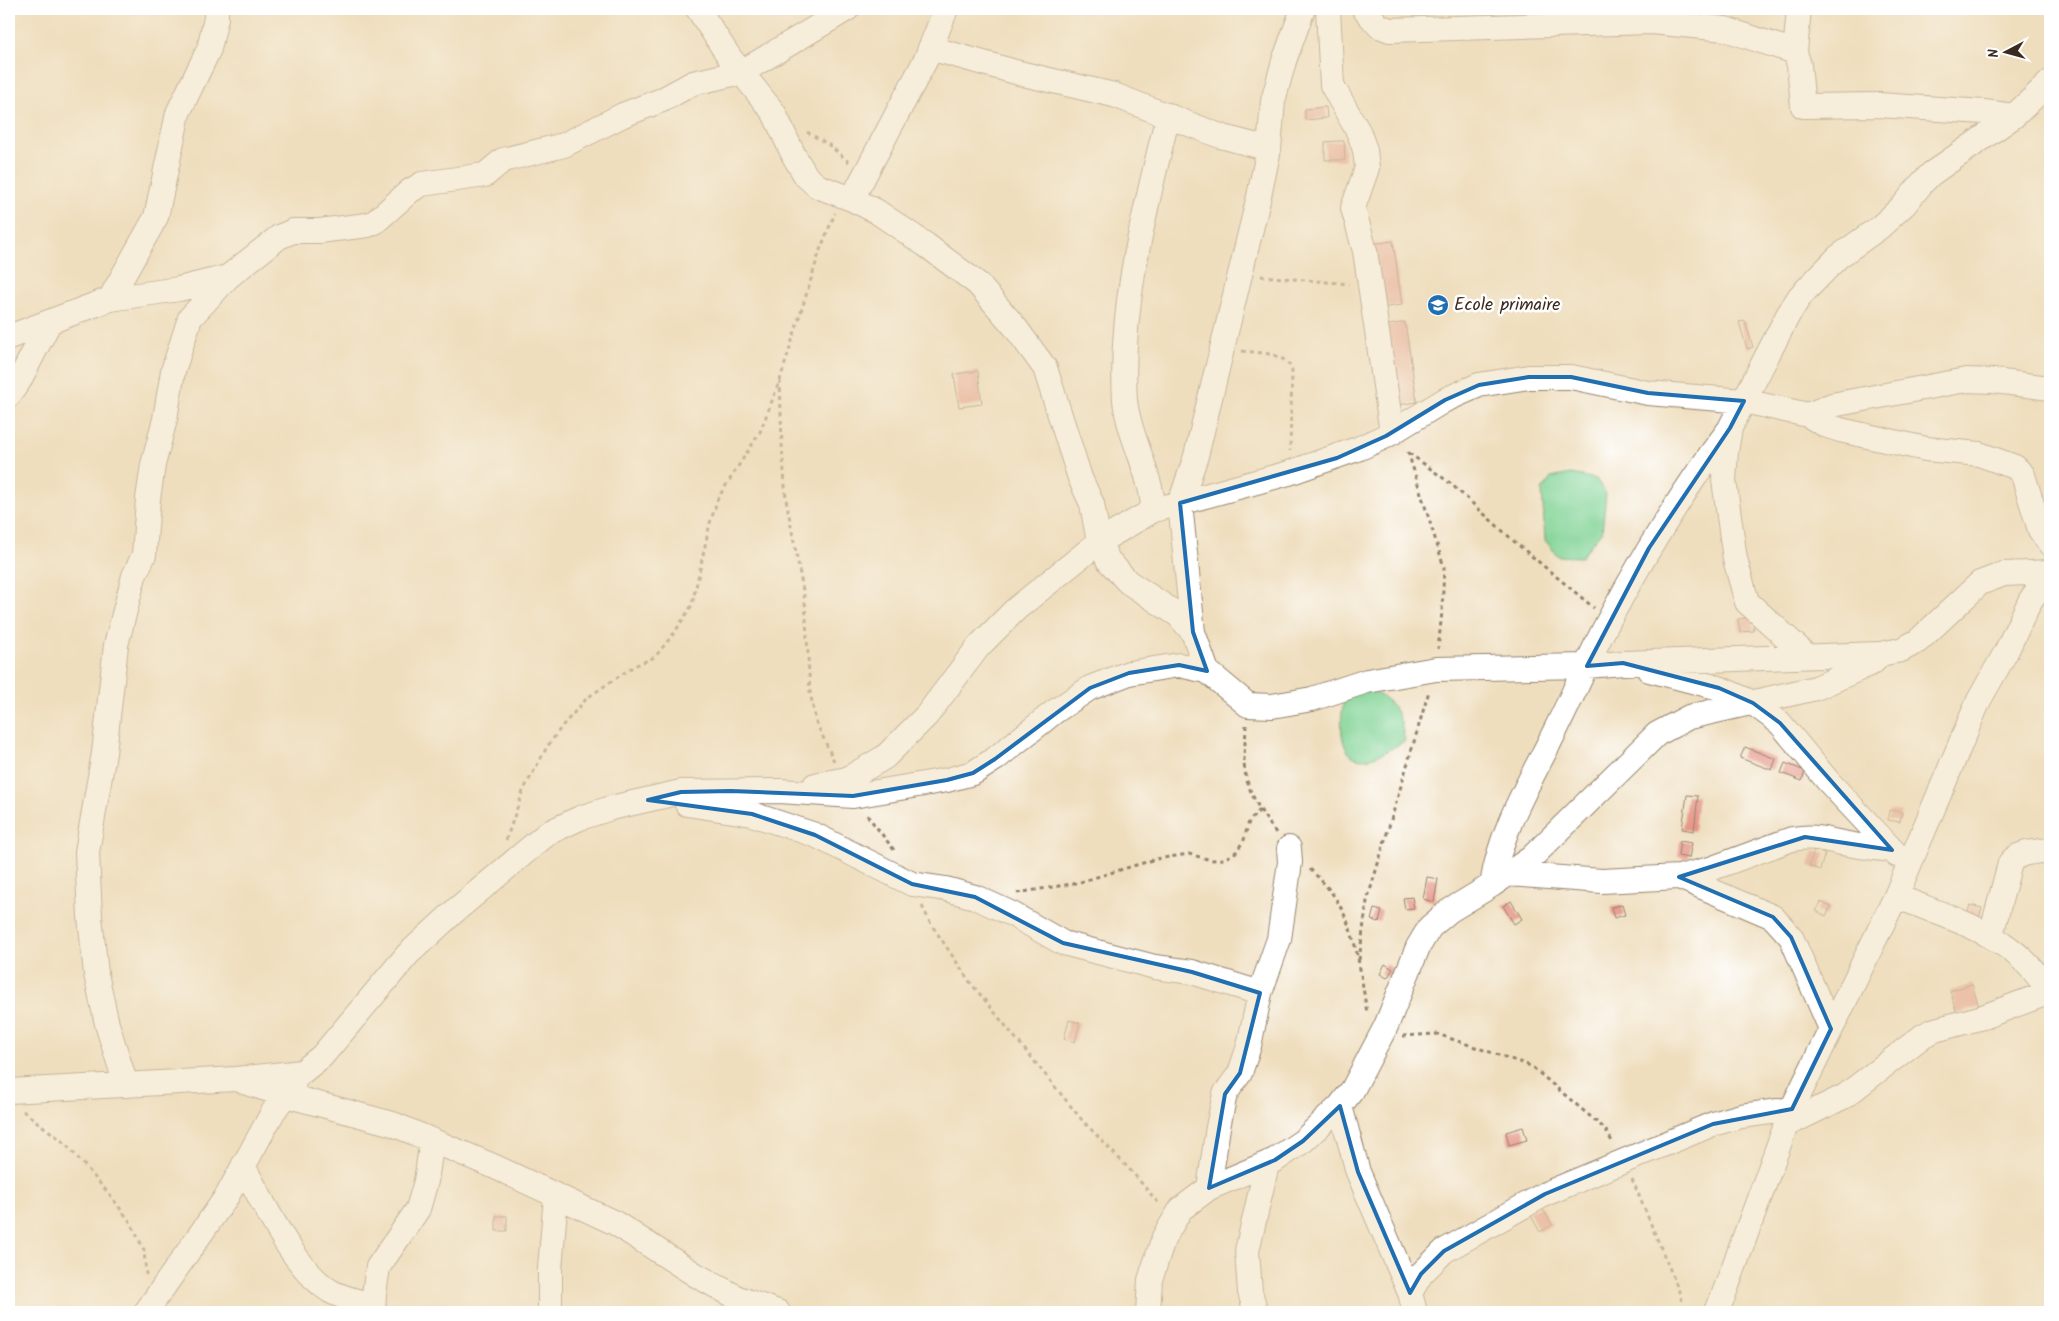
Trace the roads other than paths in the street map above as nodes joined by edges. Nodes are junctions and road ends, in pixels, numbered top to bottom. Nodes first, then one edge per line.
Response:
1 (216, 9) edge
2 (698, 9) edge
3 (848, 9) edge
4 (1303, 9) edge
5 (1328, 9) edge
6 (1364, 9) edge
7 (1799, 9) edge
8 (944, 10) edge
9 (930, 48) junction
10 (1795, 52) junction
11 (742, 72) junction
12 (2050, 82) edge
13 (1168, 115) junction
14 (2014, 116) junction
15 (1269, 149) junction
16 (848, 197) junction
17 (228, 277) junction
18 (110, 299) junction
19 (49, 323) junction
20 (9, 337) edge
21 (2050, 388) edge
22 (9, 395) edge
23 (1744, 401) junction
24 (1808, 415) junction
25 (1730, 428) junction
26 (1389, 434) junction
27 (1180, 503) junction
28 (1154, 510) junction
29 (1099, 542) junction
30 (2050, 544) edge
31 (2050, 572) edge
32 (1193, 632) junction
33 (1880, 654) junction
34 (1807, 656) junction
35 (1623, 663) junction
36 (1587, 666) junction
37 (1207, 671) junction
38 (1753, 703) junction
39 (848, 788) junction
40 (648, 800) junction
41 (1289, 848) road end
42 (2050, 850) edge
43 (1900, 858) junction
44 (1679, 877) junction
45 (1500, 880) junction
46 (1896, 896) junction
47 (1991, 935) junction
48 (1260, 993) junction
49 (2050, 993) edge
50 (1831, 1029) junction
51 (302, 1072) junction
52 (236, 1079) junction
53 (126, 1085) junction
54 (285, 1095) junction
55 (15, 1100) edge
56 (1340, 1106) junction
57 (1789, 1117) junction
58 (432, 1140) junction
59 (1267, 1164) junction
60 (243, 1166) junction
61 (1209, 1188) junction
62 (556, 1196) junction
63 (1413, 1303) edge
64 (1721, 1308) edge
65 (373, 1309) edge
66 (146, 1312) edge
67 (550, 1312) edge
68 (778, 1312) edge
69 (1148, 1312) edge
70 (1256, 1312) edge

1 - 18 street
2 - 11 street
3 - 11 street
4 - 15 street
5 - 26 street
6 - 10 street
7 - 10 street
8 - 9 street
9 - 13 street
9 - 16 street
10 - 14 street
11 - 16 street
11 - 17 street
12 - 14 street
13 - 15 street
13 - 28 street
14 - 23 street
15 - 27 street
16 - 29 street
17 - 18 street
17 - 53 street
18 - 19 street
19 - 20 street
19 - 22 street
21 - 24 street
23 - 24 street
23 - 25 street
23 - 26 street
24 - 30 street
25 - 34 street
25 - 36 street
26 - 27 street
27 - 28 street
27 - 32 street
28 - 29 street
29 - 32 street
29 - 39 street
31 - 33 street
31 - 43 street
32 - 37 street
33 - 34 street
33 - 38 street
34 - 35 street
35 - 36 street
35 - 38 street
36 - 37 street
36 - 45 street
37 - 39 street
38 - 43 street
38 - 45 street
39 - 40 street
40 - 48 street
40 - 51 street
41 - 48 street
42 - 47 street
43 - 44 street
43 - 46 street
44 - 45 street
44 - 50 street
45 - 56 street
46 - 47 street
46 - 50 street
47 - 49 street
48 - 61 street
49 - 57 street
50 - 57 street
51 - 52 street
51 - 54 street
52 - 53 street
52 - 54 street
53 - 55 street
54 - 58 street
54 - 60 street
56 - 59 street
56 - 63 street
57 - 63 street
57 - 64 street
58 - 62 street
58 - 65 street
59 - 61 street
59 - 70 street
60 - 65 street
60 - 66 street
61 - 69 street
62 - 67 street
62 - 68 street

